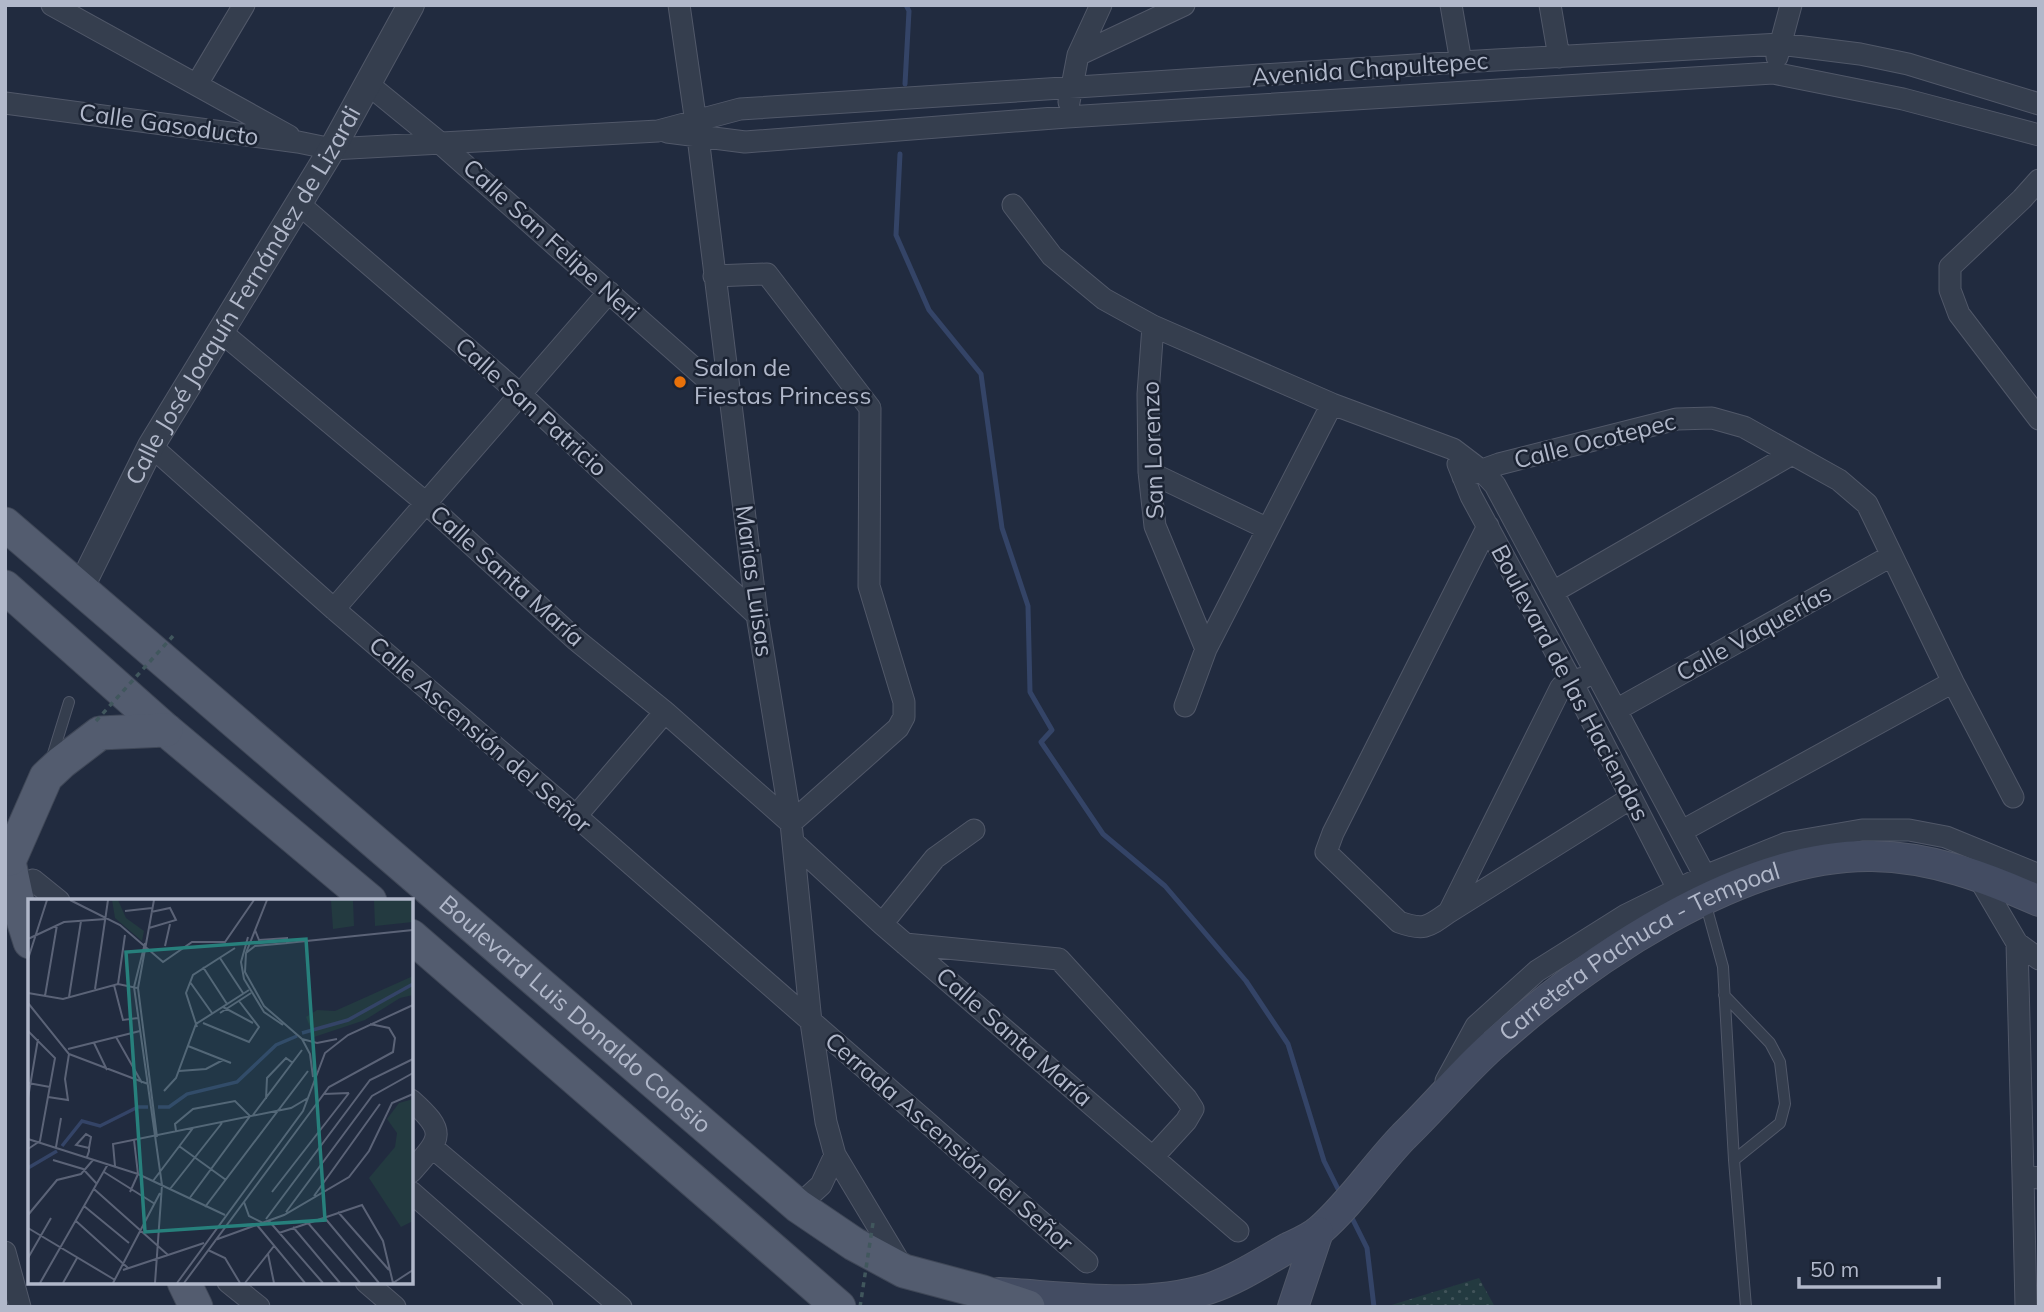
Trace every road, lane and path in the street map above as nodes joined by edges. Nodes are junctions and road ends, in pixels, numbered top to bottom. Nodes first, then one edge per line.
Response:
1 (52, 5) edge
2 (244, 5) edge
3 (411, 5) edge
4 (679, 5) edge
5 (1101, 5) edge
6 (1184, 5) edge
7 (1451, 5) edge
8 (1550, 5) edge
9 (1791, 5) edge
10 (1780, 44) junction
11 (1078, 55) junction
12 (1559, 57) junction
13 (1461, 62) junction
14 (1773, 73) junction
15 (197, 84) junction
16 (369, 85) junction
17 (1071, 89) junction
18 (5, 103) edge
19 (2039, 104) edge
20 (1068, 117) junction
21 (697, 129) junction
22 (2039, 135) edge
23 (298, 142) junction
24 (440, 143) junction
25 (332, 149) junction
26 (2039, 180) edge
27 (299, 204) junction
28 (1013, 205) dead end
29 (714, 276) junction
30 (609, 292) junction
31 (1153, 326) junction
32 (220, 331) junction
33 (521, 395) junction
34 (729, 399) junction
35 (1332, 404) junction
36 (2039, 419) edge
37 (151, 446) junction
38 (1792, 454) junction
39 (1149, 472) junction
40 (1472, 474) junction
41 (426, 503) junction
42 (5, 524) edge
43 (1488, 526) junction
44 (1266, 528) junction
45 (1891, 556) junction
46 (5, 587) edge
47 (80, 589) junction
48 (1553, 592) junction
49 (334, 609) junction
50 (757, 615) junction
51 (173, 636) dead end
52 (1206, 649) junction
53 (1596, 672) junction
54 (1953, 682) junction
55 (1573, 684) junction
56 (69, 702) dead end
57 (1185, 706) dead end
58 (1616, 710) junction
59 (665, 712) junction
60 (96, 720) dead end
61 (166, 730) junction
62 (46, 777) junction
63 (2012, 797) dead end
64 (1631, 798) junction
65 (576, 816) junction
66 (974, 830) dead end
67 (1682, 831) junction
68 (792, 832) junction
69 (2039, 875) edge
70 (1977, 876) junction
71 (14, 880) edge
72 (1696, 888) junction
73 (55, 899) edge
74 (368, 899) edge
75 (2039, 901) edge
76 (1449, 912) junction
77 (882, 924) junction
78 (28, 934) edge
79 (413, 938) edge
80 (2017, 943) junction
81 (905, 944) junction
82 (2039, 959) edge
83 (1724, 995) junction
84 (811, 1022) junction
85 (413, 1102) edge
86 (433, 1148) junction
87 (835, 1155) junction
88 (1153, 1157) junction
89 (1734, 1160) junction
90 (413, 1170) edge
91 (2031, 1177) edge
92 (413, 1194) edge
93 (798, 1206) junction
94 (873, 1223) dead end
95 (1325, 1225) junction
96 (1238, 1231) dead end
97 (5, 1252) edge
98 (1087, 1262) dead end
99 (904, 1271) junction
100 (185, 1284) edge
101 (230, 1284) edge
102 (368, 1284) edge
103 (984, 1292) junction
104 (17, 1305) edge
105 (196, 1307) edge
106 (259, 1307) edge
107 (395, 1307) edge
108 (542, 1307) edge
109 (621, 1307) edge
110 (839, 1307) edge
111 (860, 1307) edge
112 (1028, 1307) edge
113 (1293, 1307) edge
114 (1746, 1307) edge
115 (2025, 1307) edge

1 - 15 street
2 - 15 street
3 - 16 street, Calle José Joaquín Fernández de Lizardi
4 - 21 street, Marias Luisas
5 - 11 street
6 - 11 street
7 - 13 street
8 - 12 street
9 - 10 street
10 - 12 street, Avenida Chapultepec
10 - 14 street
10 - 19 street, Avenida Chapultepec
11 - 17 street
12 - 13 street, Avenida Chapultepec
13 - 17 street, Avenida Chapultepec
14 - 20 street, Avenida Chapultepec
14 - 22 street, Avenida Chapultepec
15 - 23 street
16 - 24 street, Calle San Felipe Neri
16 - 25 street, Calle José Joaquín Fernández de Lizardi
17 - 20 street
17 - 21 street, Avenida Chapultepec
18 - 23 street, Calle Gasoducto
20 - 21 street, Avenida Chapultepec
21 - 24 street, Calle Gasoducto
21 - 29 street, Marias Luisas
23 - 25 street, Calle Gasoducto
24 - 25 street, Calle Gasoducto
24 - 30 street, Calle San Felipe Neri
25 - 27 street, Calle José Joaquín Fernández de Lizardi
26 - 36 street
27 - 32 street, Calle José Joaquín Fernández de Lizardi
27 - 33 street, Calle San Patricio
28 - 31 street
29 - 34 street, Marias Luisas
29 - 68 street
30 - 33 street
30 - 34 street, Calle San Felipe Neri
31 - 35 street
31 - 39 street, San Lorenzo
32 - 37 street, Calle José Joaquín Fernández de Lizardi
32 - 41 street, Calle Santa María
33 - 41 street
33 - 50 street, Calle San Patricio
34 - 50 street, Marias Luisas
35 - 40 street
35 - 44 street
37 - 47 street, Calle José Joaquín Fernández de Lizardi
37 - 49 street, Calle Ascensión del Señor
38 - 40 street, Calle Ocotepec
38 - 45 street, Calle Ocotepec
38 - 48 street
39 - 44 street
39 - 52 street, San Lorenzo
40 - 43 street, Boulevard de las Haciendas
40 - 48 street, Boulevard de las Haciendas
41 - 49 street
41 - 59 street, Calle Santa María
42 - 47 main road, Boulevard Luis Donaldo Colosio
43 - 55 street, Boulevard de las Haciendas
43 - 76 street
44 - 52 street
45 - 54 street, Calle Ocotepec
45 - 58 street, Calle Vaquerías
46 - 61 main road
47 - 93 main road, Boulevard Luis Donaldo Colosio
48 - 53 street, Boulevard de las Haciendas
49 - 65 street, Calle Ascensión del Señor
50 - 68 street, Marias Luisas
51 - 60 path, bridge
52 - 57 street
53 - 55 street
53 - 58 street, Boulevard de las Haciendas
54 - 63 street, Calle Ocotepec
54 - 67 street
55 - 64 street, Boulevard de las Haciendas
55 - 76 street
56 - 62 lane
58 - 67 street, Boulevard de las Haciendas
59 - 65 street
59 - 68 street, Calle Santa María
61 - 62 main road
61 - 74 main road
62 - 71 main road
64 - 72 street, Boulevard de las Haciendas
64 - 76 street
65 - 84 street, Calle Ascensión del Señor
66 - 77 street
67 - 72 street, Boulevard de las Haciendas
68 - 77 street, Calle Santa María
68 - 84 street, Marias Luisas
69 - 72 street
70 - 72 main road, Carretera Pachuca - Tempoal
70 - 75 main road, Carretera Pachuca - Tempoal
70 - 80 street
71 - 73 street
71 - 78 main road
72 - 83 lane
72 - 95 main road, Carretera Pachuca - Tempoal
77 - 81 street, Calle Santa María
79 - 110 main road, Boulevard Luis Donaldo Colosio
80 - 82 street
80 - 91 street
81 - 88 street, Calle Santa María
81 - 88 street
83 - 89 lane
83 - 89 lane
84 - 87 street, Marias Luisas
84 - 98 street, Cerrada Ascensión del Señor
85 - 86 street
86 - 90 street
86 - 109 street
87 - 93 street
87 - 99 street, Marias Luisas
88 - 96 street, Calle Santa María
89 - 114 lane
91 - 115 street
92 - 108 street
93 - 99 main road, Boulevard Luis Donaldo Colosio
94 - 111 path, bridge
95 - 103 main road, Carretera Pachuca - Tempoal
95 - 113 main road, Carretera Pachuca - Tempoal
97 - 104 street
99 - 103 main road, Boulevard Luis Donaldo Colosio
100 - 105 main road
101 - 106 street
102 - 107 street
103 - 112 main road, Boulevard Luis Donaldo Colosio

